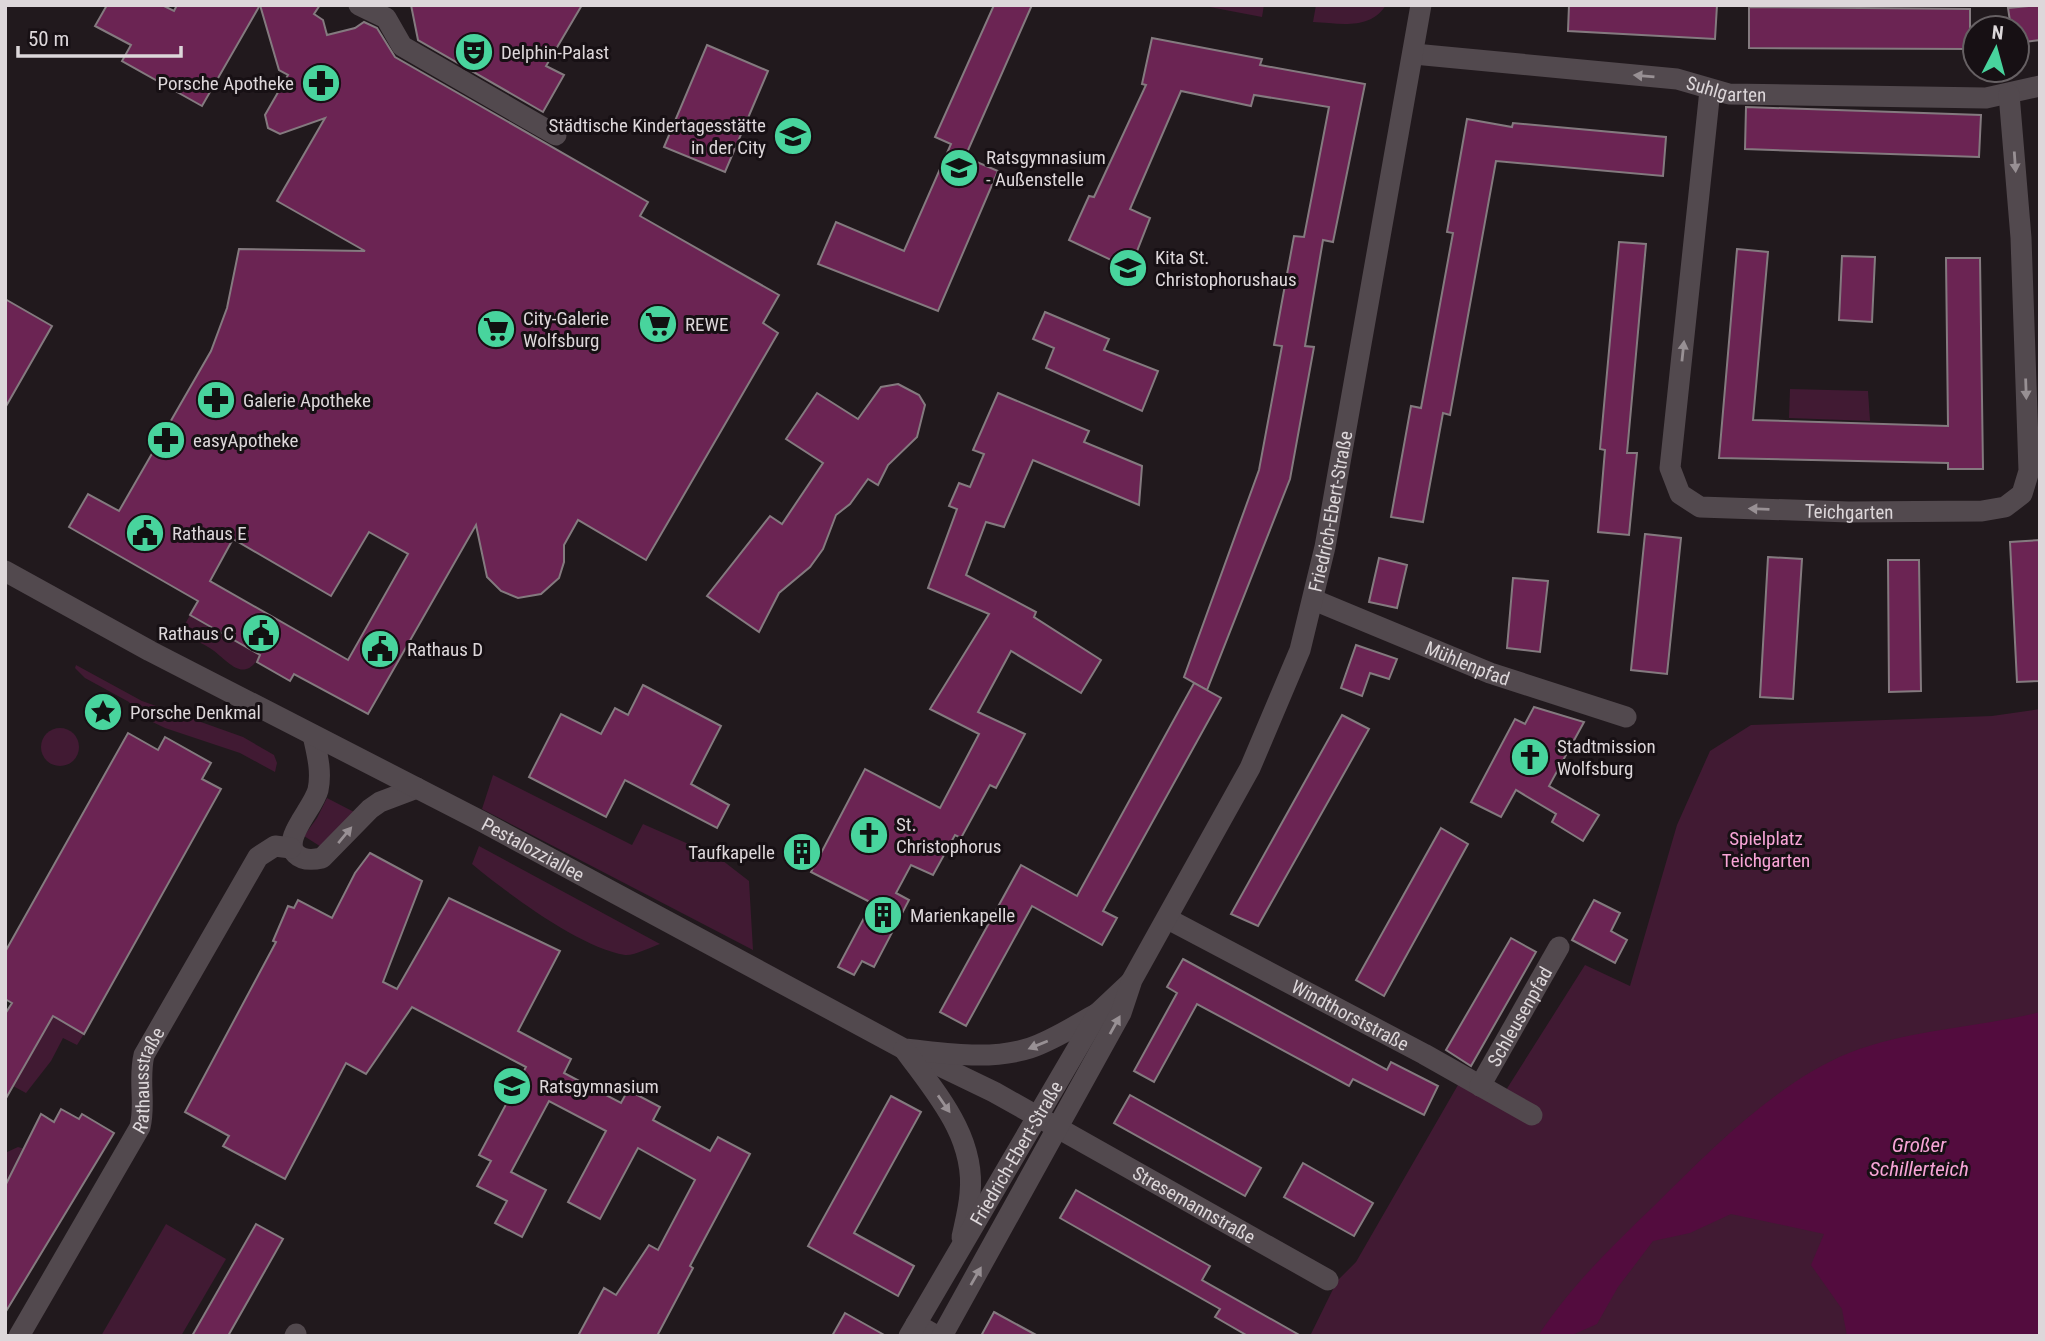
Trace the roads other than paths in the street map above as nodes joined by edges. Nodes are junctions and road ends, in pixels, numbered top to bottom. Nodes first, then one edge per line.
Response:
1 (359, 5) edge
2 (1421, 5) edge
3 (1414, 54) junction
4 (2040, 86) edge
5 (1710, 90) junction
6 (2009, 94) junction
7 (556, 135) dead end
8 (5, 571) edge
9 (1314, 600) junction
10 (1626, 717) dead end
11 (313, 735) junction
12 (417, 788) junction
13 (292, 848) junction
14 (1168, 919) junction
15 (1559, 947) dead end
16 (1132, 980) junction
17 (1098, 1013) junction
18 (904, 1049) junction
19 (1480, 1086) junction
20 (1532, 1115) dead end
21 (1038, 1116) junction
22 (1059, 1128) junction
23 (960, 1246) junction
24 (1328, 1280) dead end
25 (913, 1330) edge
26 (19, 1336) edge
27 (940, 1336) edge

1 - 7 street
2 - 3 street, Friedrich-Ebert-Straße
5 -> 3 street, Suhlgarten
3 - 9 street, Friedrich-Ebert-Straße
4 - 6 street, Suhlgarten
5 - 6 street, Suhlgarten
6 -> 5 street, Teichgarten
8 - 11 street, Pestalozziallee
9 - 10 street, Mühlenpfad
9 - 14 street, Friedrich-Ebert-Straße
11 - 12 street, Pestalozziallee
11 - 13 street
13 -> 12 street
12 - 18 street, Pestalozziallee
13 - 26 street, Rathausstraße
14 - 16 street, Friedrich-Ebert-Straße
14 - 19 street, Windthorststraße
15 - 19 street, Schleusenpfad
16 - 17 street, Friedrich-Ebert-Straße
22 -> 16 street, Friedrich-Ebert-Straße
17 -> 18 street
17 - 21 street, Friedrich-Ebert-Straße
18 - 21 street, Pestalozziallee
18 -> 23 street
19 - 20 street, Windthorststraße
21 - 22 street, Pestalozziallee
21 - 23 street, Friedrich-Ebert-Straße
22 - 24 street, Stresemannstraße
27 -> 22 street, Friedrich-Ebert-Straße
23 - 25 street, Friedrich-Ebert-Straße
25 - 27 street

